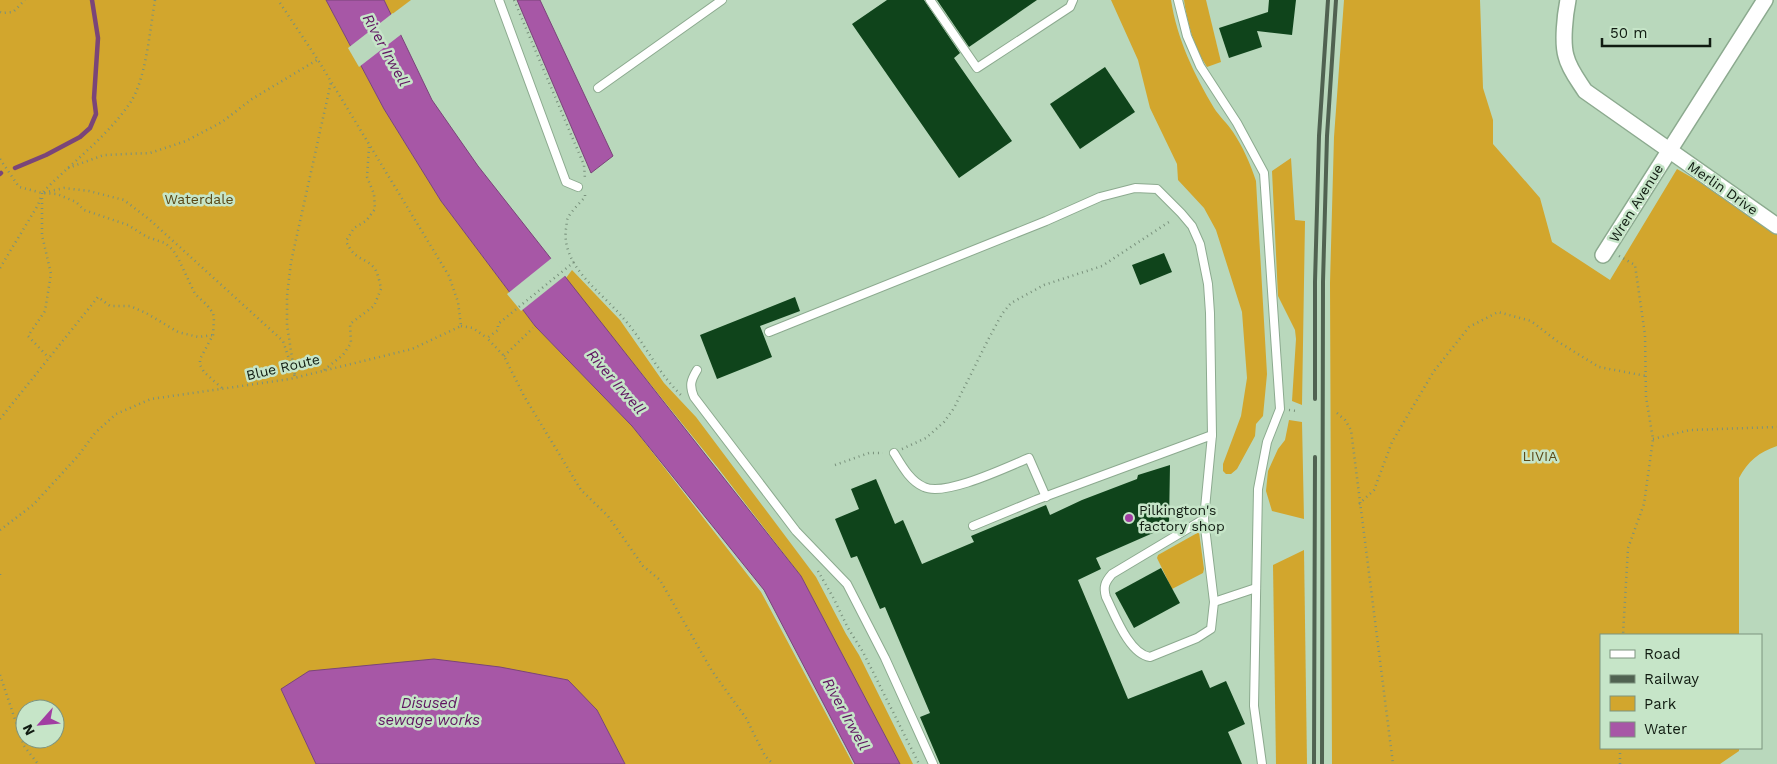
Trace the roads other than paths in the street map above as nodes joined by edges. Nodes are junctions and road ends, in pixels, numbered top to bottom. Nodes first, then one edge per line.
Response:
1 (500, 0) edge
2 (722, 0) edge
3 (930, 0) edge
4 (1073, 0) edge
5 (1178, 0) edge
6 (1568, 0) edge
7 (1765, 0) edge
8 (598, 88) dead end
9 (1669, 150) junction
10 (578, 187) dead end
11 (1777, 226) edge
12 (1605, 252) road end
13 (769, 332) dead end
14 (697, 370) dead end
15 (1212, 435) junction
16 (894, 453) road end
17 (1046, 497) junction
18 (1204, 520) junction
19 (973, 526) dead end
20 (1256, 588) junction
21 (1214, 602) junction
22 (933, 764) edge
23 (1262, 764) edge

1 - 10 lane
2 - 8 lane
3 - 4 lane
5 - 20 lane
6 - 9 street, Merlin Drive
7 - 9 street, Wren Avenue
9 - 11 street, Merlin Drive
9 - 12 street, Wren Avenue
13 - 15 lane
14 - 22 lane
15 - 17 lane
15 - 18 lane
16 - 17 lane
17 - 19 lane
18 - 21 lane
18 - 21 lane
20 - 21 lane
20 - 23 lane

